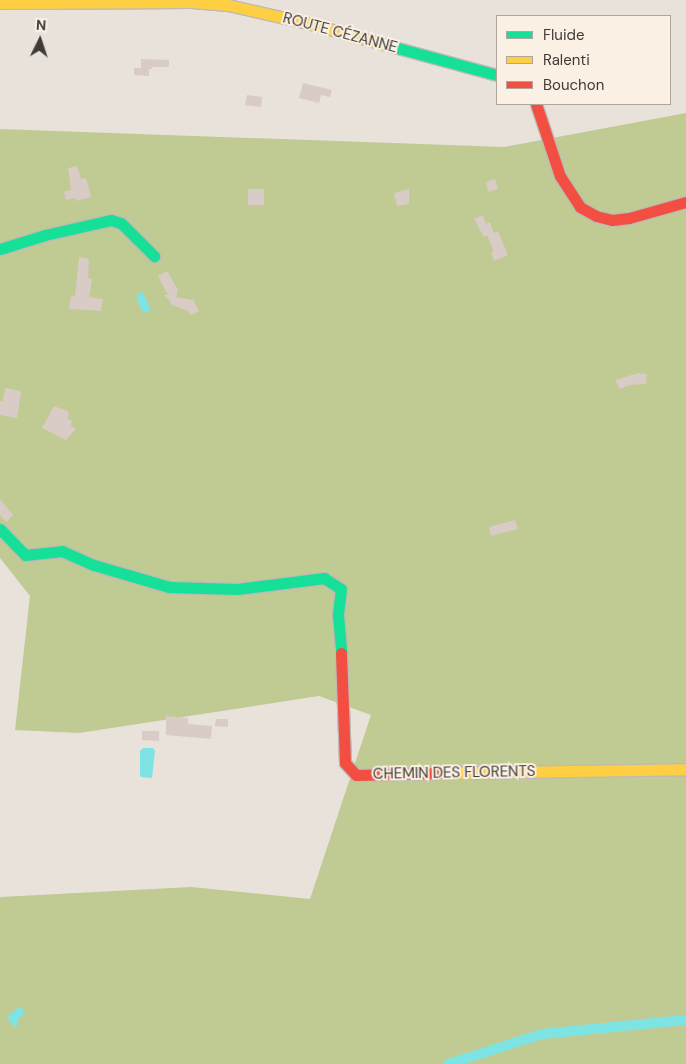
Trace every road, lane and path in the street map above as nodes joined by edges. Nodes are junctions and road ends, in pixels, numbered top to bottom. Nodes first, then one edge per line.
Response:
1 (0, 3) edge
2 (496, 74) edge
3 (536, 105) edge
4 (686, 202) edge
5 (0, 249) edge
6 (154, 256) dead end
7 (0, 529) edge
8 (686, 769) edge

1 - 2 street, ROUTE CÉZANNE
3 - 4 street
5 - 6 street
7 - 8 street, CHEMIN DES FLORENTS

